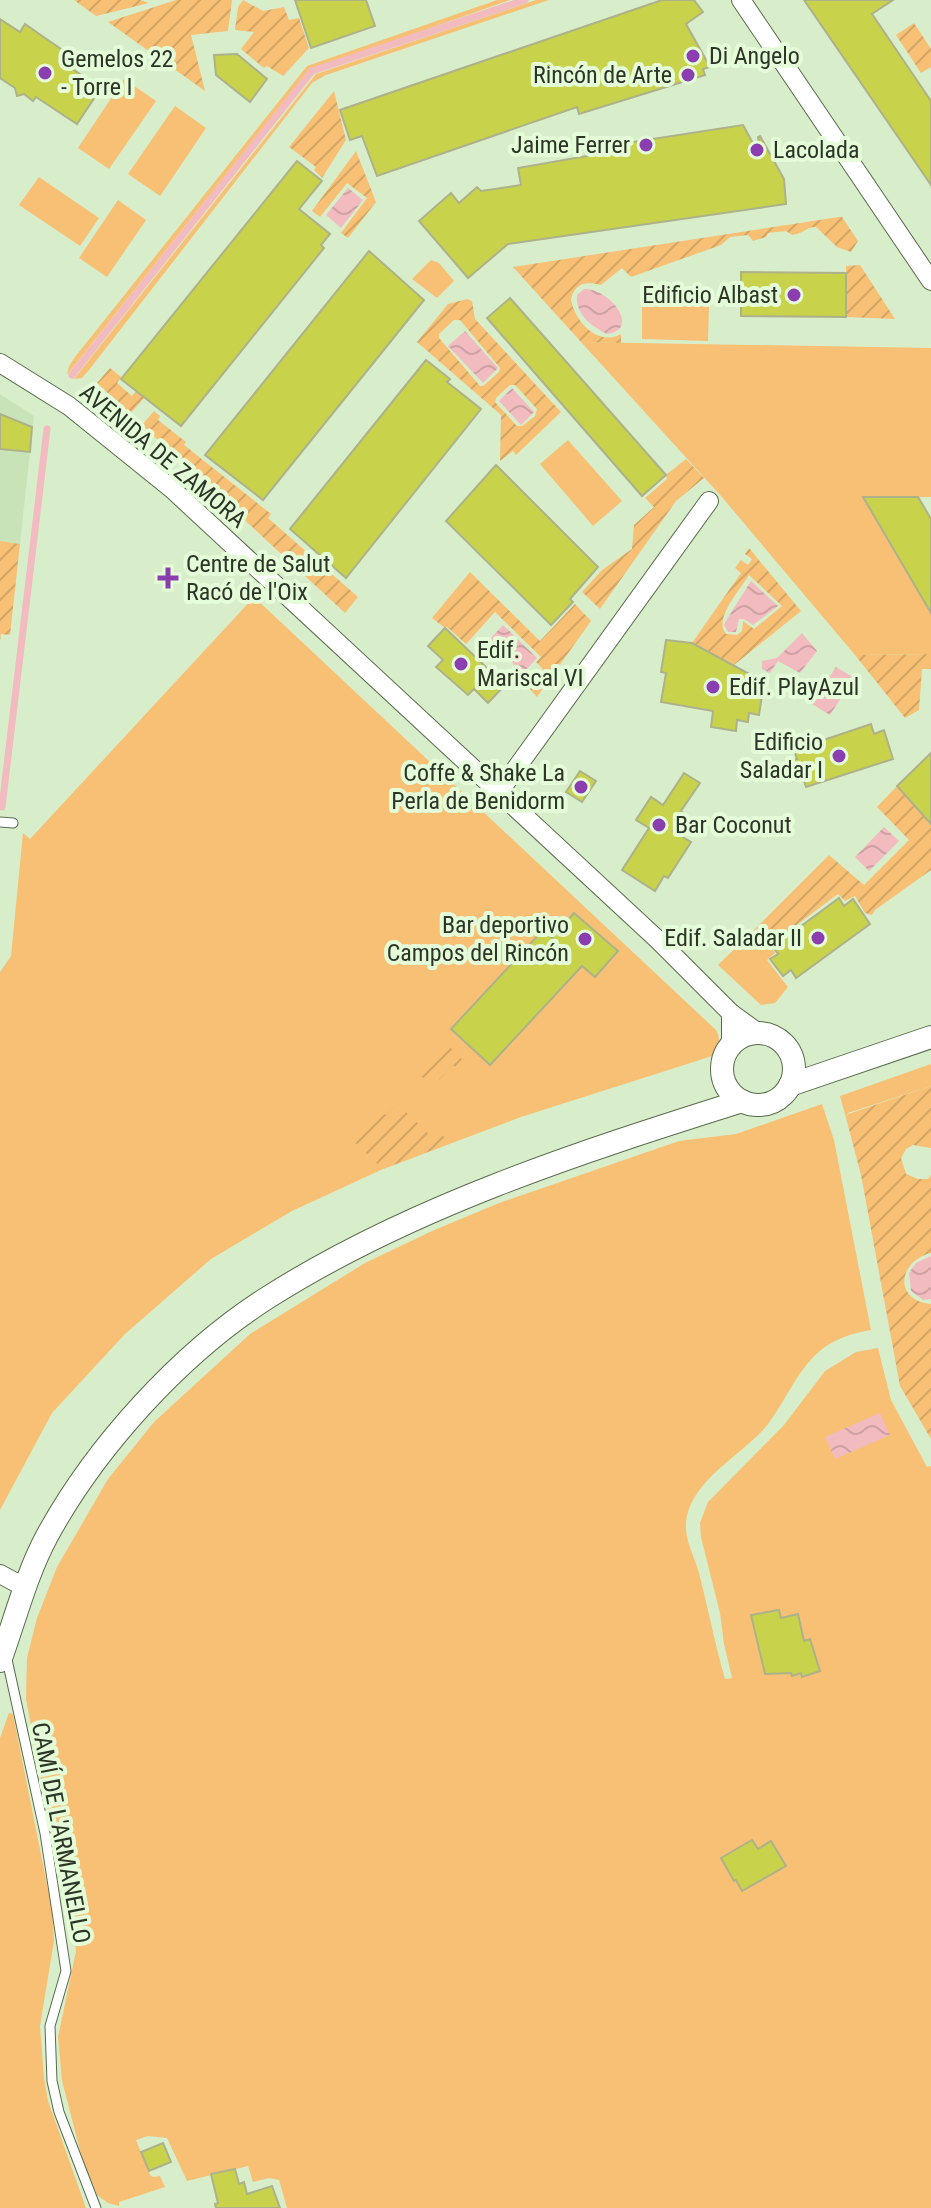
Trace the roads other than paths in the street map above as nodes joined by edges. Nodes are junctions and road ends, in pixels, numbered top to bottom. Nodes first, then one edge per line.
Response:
1 (741, 0) edge
2 (931, 281) edge
3 (0, 363) edge
4 (709, 501) dead end
5 (499, 792) junction
6 (0, 822) edge
7 (13, 823) dead end
8 (731, 1013) junction
9 (757, 1032) junction
10 (931, 1037) edge
11 (731, 1045) junction
12 (791, 1053) junction
13 (832, 1069) junction
14 (722, 1073) junction
15 (790, 1085) junction
16 (742, 1101) junction
17 (703, 1113) junction
18 (0, 1574) edge
19 (26, 1588) junction
20 (2, 1655) edge
21 (96, 2208) edge

1 - 2 street
3 - 5 street, AVENIDA DE ZAMORA
4 - 5 street
5 - 8 street, AVENIDA DE ZAMORA
6 - 7 lane
8 - 9 street, AVENIDA DE ZAMORA
8 - 11 street
9 - 11 street
9 - 12 street
10 - 13 street
11 - 14 street
12 - 13 street
12 - 15 street
13 - 15 street
14 - 16 street
14 - 17 street
15 - 16 street
16 - 17 street
17 - 19 street
18 - 19 street
19 - 20 street
20 - 21 lane, CAMÍ DE L'ARMANELLO

